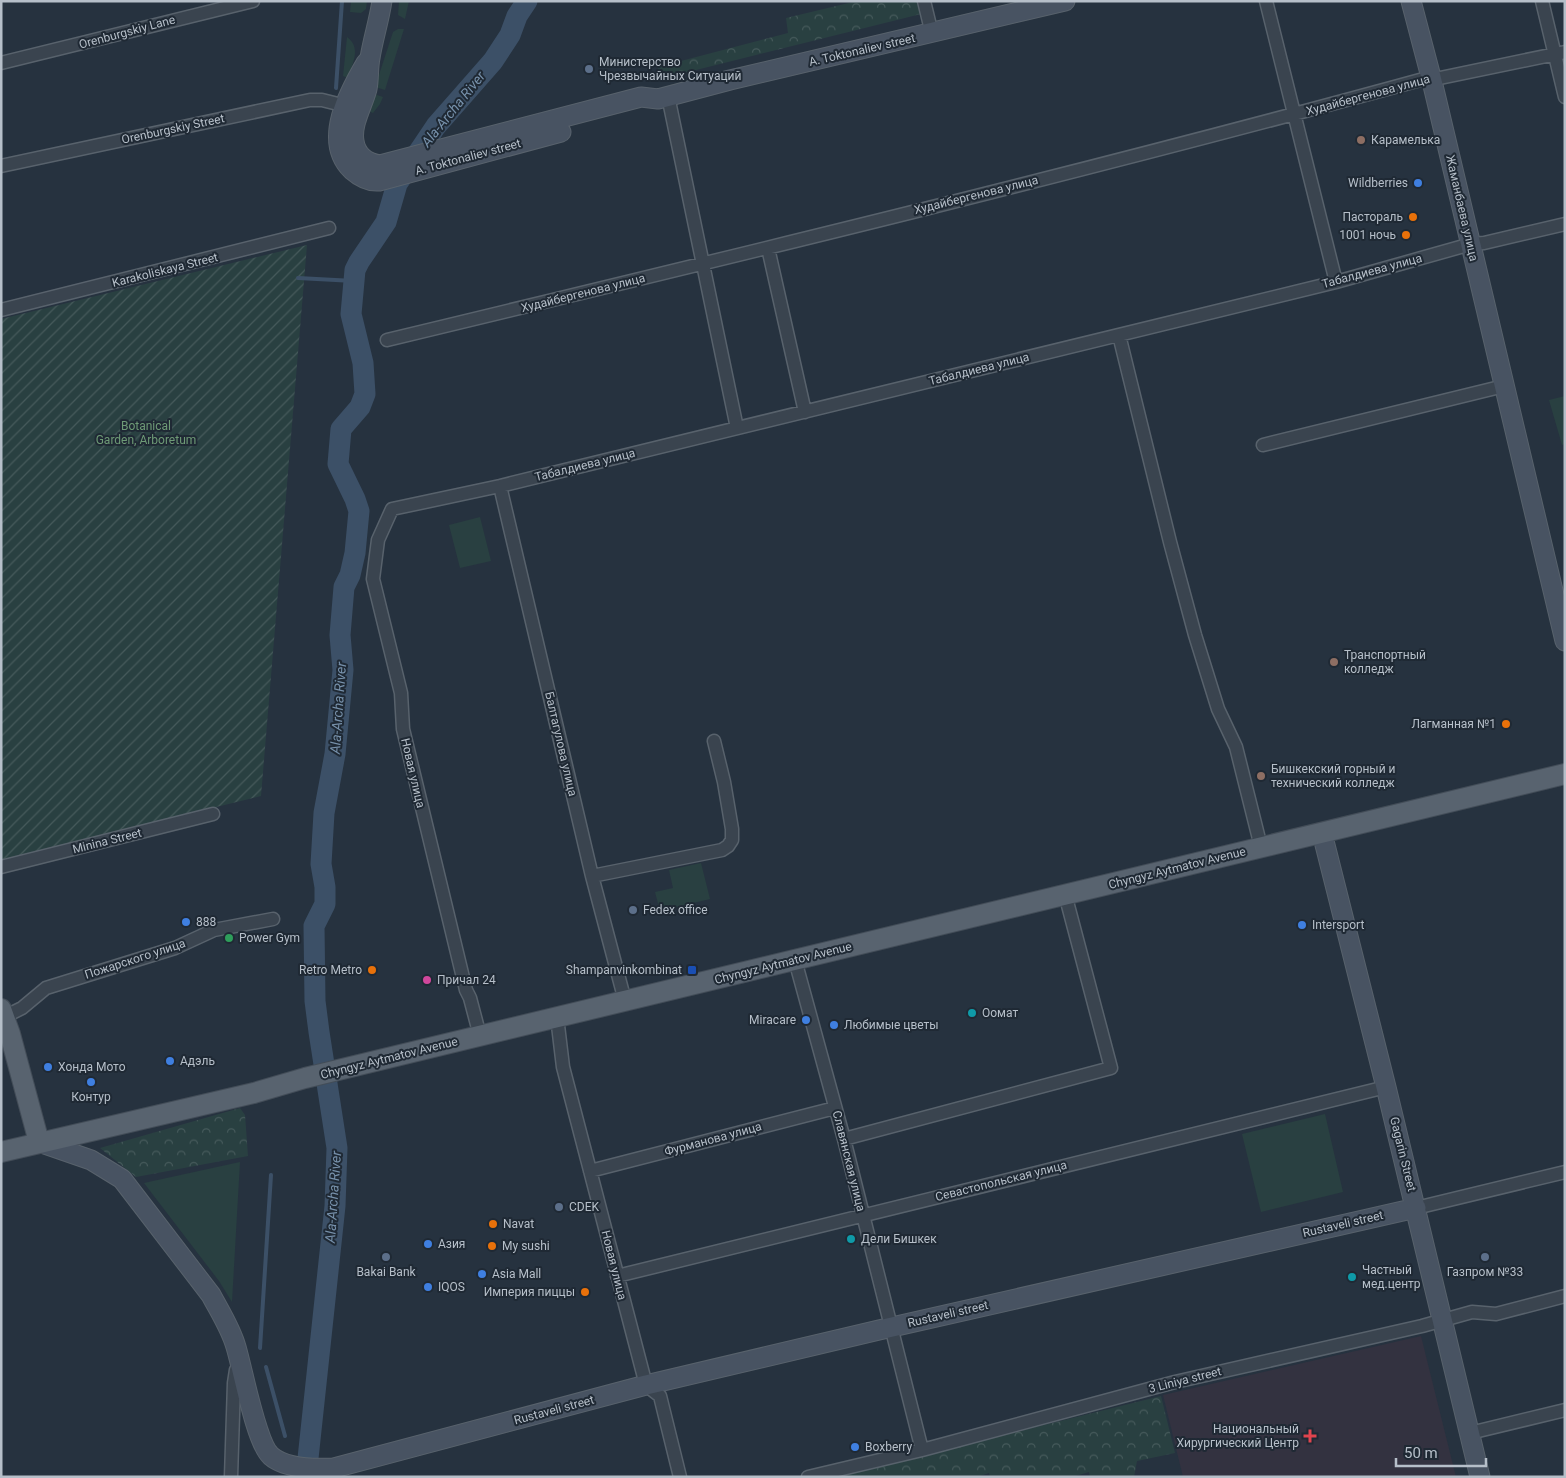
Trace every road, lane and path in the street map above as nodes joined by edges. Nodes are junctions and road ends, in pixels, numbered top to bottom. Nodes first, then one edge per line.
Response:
1 (253, 1) edge
2 (382, 1) edge
3 (924, 1) edge
4 (1066, 1) edge
5 (1266, 1) edge
6 (1411, 1) edge
7 (1542, 1) edge
8 (932, 34) junction
9 (1560, 54) edge
10 (370, 58) junction
11 (1, 63) edge
12 (1431, 77) junction
13 (1565, 97) edge
14 (663, 98) junction
15 (346, 106) junction
16 (1295, 114) junction
17 (1, 166) edge
18 (366, 170) junction
19 (1565, 224) edge
20 (329, 228) dead end
21 (1471, 244) junction
22 (768, 248) junction
23 (702, 264) junction
24 (1336, 282) junction
25 (1, 310) edge
26 (1118, 335) junction
27 (387, 340) dead end
28 (1504, 386) junction
29 (805, 412) junction
30 (737, 428) junction
31 (1263, 445) dead end
32 (500, 486) junction
33 (392, 509) joint
34 (1565, 641) edge
35 (714, 741) dead end
36 (1565, 774) edge
37 (213, 814) dead end
38 (1322, 833) junction
39 (1261, 847) junction
40 (1, 867) edge
41 (592, 876) junction
42 (1065, 894) junction
43 (273, 919) dead end
44 (795, 960) junction
45 (625, 1001) junction
46 (3, 1013) edge
47 (556, 1017) junction
48 (480, 1036) junction
49 (1386, 1086) junction
50 (835, 1108) junction
51 (844, 1139) junction
52 (39, 1142) junction
53 (1, 1152) edge
54 (590, 1171) junction
55 (1565, 1172) edge
56 (1416, 1208) junction
57 (863, 1215) junction
58 (617, 1276) junction
59 (1565, 1296) edge
60 (1443, 1320) junction
61 (891, 1327) junction
62 (241, 1363) junction
63 (646, 1385) junction
64 (1565, 1410) edge
65 (1470, 1433) junction
66 (922, 1450) junction
67 (330, 1471) edge
68 (231, 1477) edge
69 (680, 1477) edge
70 (808, 1477) edge
71 (1480, 1477) edge

1 - 11 street, Orenburgskiy Lane
2 - 10 street
3 - 8 street
4 - 8 street, A. Toktonaliev street
5 - 16 street
6 - 12 street, Жаманбаева улица
7 - 9 street
8 - 14 street, A. Toktonaliev street
9 - 12 street, Худайбергенова улица
9 - 13 street
10 - 15 street
10 - 18 street
12 - 16 street, Худайбергенова улица
12 - 21 street, Жаманбаева улица
14 - 18 street, A. Toktonaliev street
14 - 23 street
15 - 17 street, Orenburgskiy Street
15 - 18 street
16 - 22 street, Худайбергенова улица
16 - 24 street
19 - 21 street, Табалдиева улица
20 - 25 street, Karakoliskaya Street
21 - 24 street, Табалдиева улица
21 - 28 street, Жаманбаева улица
22 - 23 street, Худайбергенова улица
22 - 29 street
23 - 27 street, Худайбергенова улица
23 - 30 street
24 - 26 street, Табалдиева улица
26 - 29 street, Табалдиева улица
26 - 39 street
28 - 31 street
28 - 34 street, Жаманбаева улица
29 - 30 street, Табалдиева улица
30 - 32 street, Табалдиева улица
32 - 33 street, Табалдиева улица
32 - 41 street, Балтагулова улица
33 - 48 street, Новая улица
35 - 41 street
36 - 38 main road, Chyngyz Aytmatov Avenue
37 - 40 street, Minina Street
38 - 39 main road, Chyngyz Aytmatov Avenue
38 - 49 street, Gagarin Street
39 - 42 main road, Chyngyz Aytmatov Avenue
41 - 45 street, Балтагулова улица
42 - 44 main road, Chyngyz Aytmatov Avenue
42 - 51 street
43 - 46 street, Пожарского улица
44 - 45 main road, Chyngyz Aytmatov Avenue
44 - 50 street, Славянская улица
45 - 47 main road, Chyngyz Aytmatov Avenue
46 - 52 main road
47 - 48 main road, Chyngyz Aytmatov Avenue
47 - 54 street, Новая улица
48 - 52 main road, Chyngyz Aytmatov Avenue
49 - 56 street, Gagarin Street
49 - 57 street, Севастопольская улица
50 - 51 street, Славянская улица
50 - 54 street, Фурманова улица
51 - 57 street, Славянская улица
52 - 53 main road, Chyngyz Aytmatov Avenue
52 - 62 street
54 - 58 street, Новая улица
55 - 56 street, Rustaveli street
56 - 60 street, Gagarin Street
56 - 61 street, Rustaveli street
57 - 58 street, Севастопольская улица
57 - 61 street, Славянская улица
58 - 63 street, Новая улица
59 - 60 street, 3 Liniya street
60 - 65 street, Gagarin Street
60 - 66 street, 3 Liniya street
61 - 63 street, Rustaveli street
61 - 66 street, Славянская улица
62 - 67 street
62 - 68 street
63 - 67 street, Rustaveli street
63 - 69 street, Новая улица
64 - 65 street
65 - 71 street, Gagarin Street
66 - 70 street, 3 Liniya street

